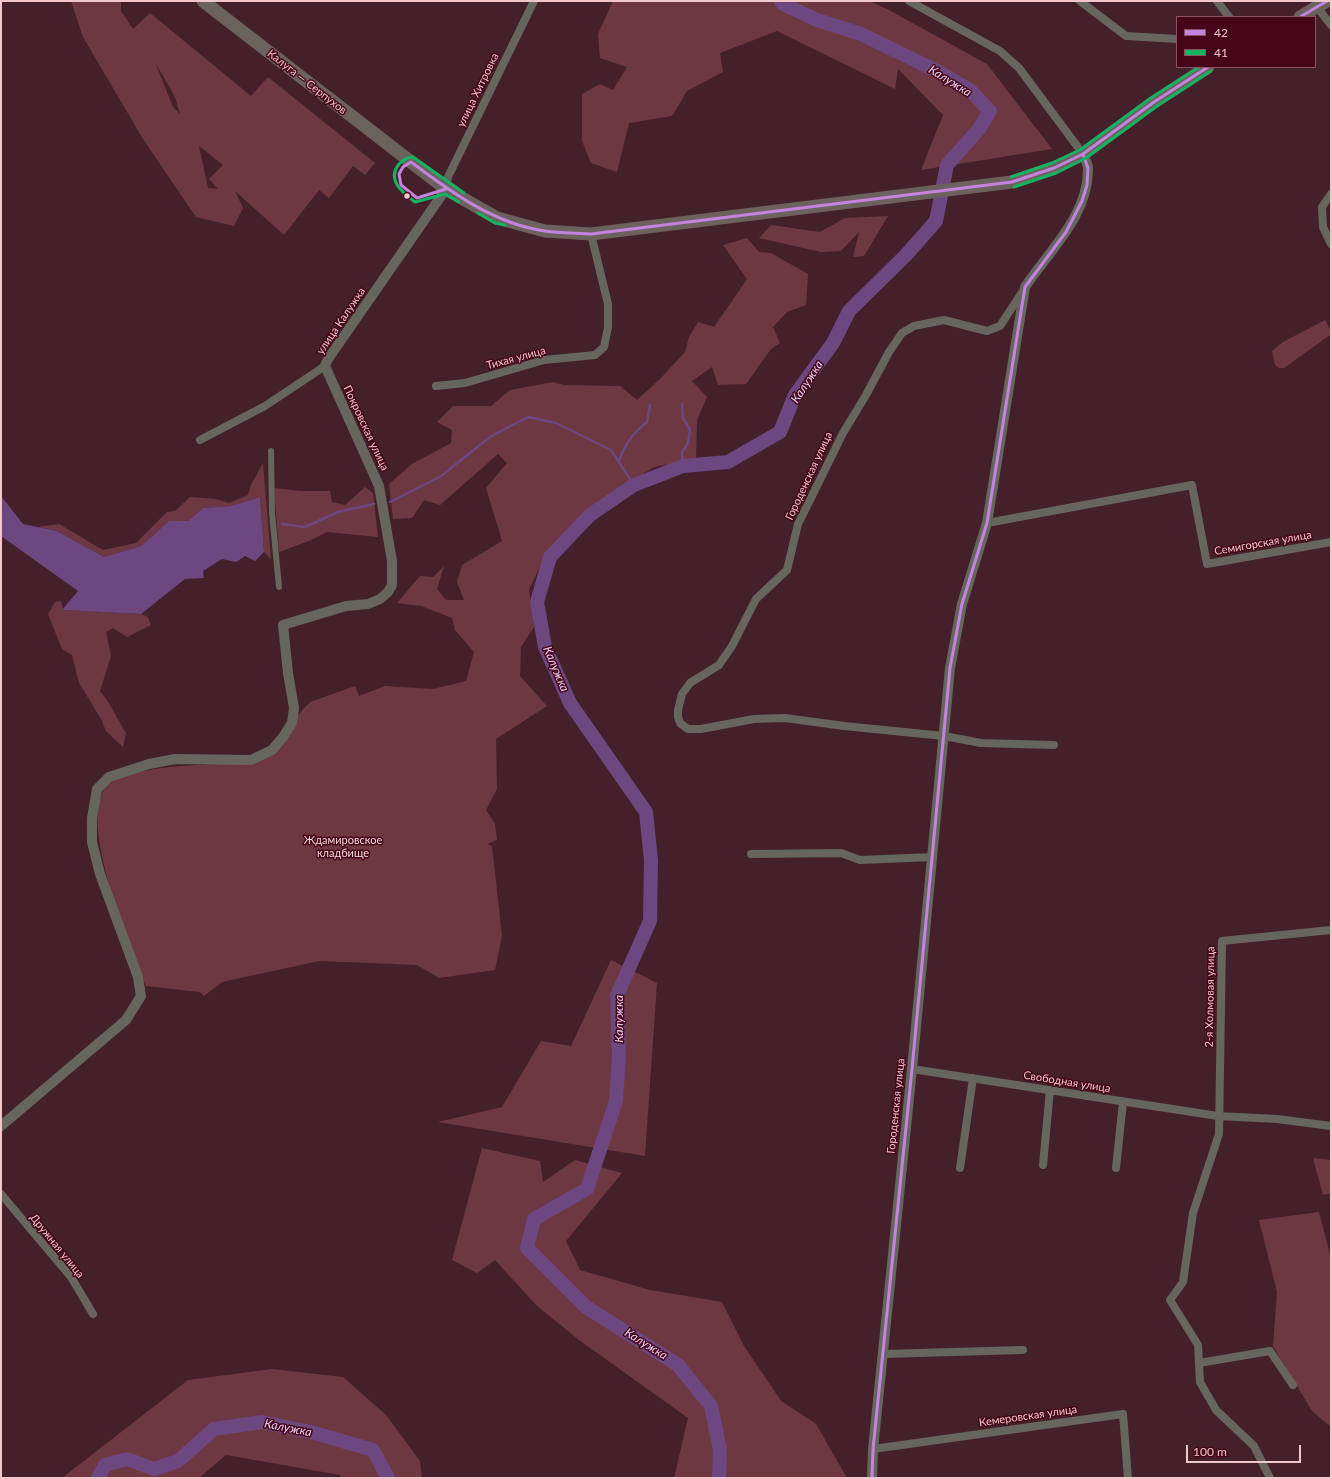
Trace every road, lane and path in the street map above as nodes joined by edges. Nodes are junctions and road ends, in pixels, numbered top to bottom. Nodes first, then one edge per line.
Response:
1 (203, 1) edge
2 (534, 1) edge
3 (909, 1) edge
4 (1080, 1) edge
5 (1217, 1) edge
6 (1322, 4) edge
7 (1228, 16) edge
8 (1302, 16) edge
9 (1330, 26) edge
10 (1176, 39) edge
11 (1206, 68) edge
12 (1083, 154) junction
13 (446, 189) junction
14 (1331, 194) edge
15 (591, 234) junction
16 (1331, 244) edge
17 (1025, 287) junction
18 (325, 366) junction
19 (436, 386) dead end
20 (200, 440) dead end
21 (270, 451) dead end
22 (987, 523) junction
23 (1331, 542) edge
24 (279, 587) dead end
25 (944, 736) junction
26 (1054, 745) dead end
27 (751, 854) dead end
28 (932, 857) junction
29 (1331, 930) edge
30 (912, 1069) junction
31 (973, 1078) junction
32 (1050, 1090) junction
33 (1124, 1102) junction
34 (1218, 1116) junction
35 (1, 1126) edge
36 (1331, 1126) edge
37 (1043, 1165) dead end
38 (960, 1168) dead end
39 (1116, 1168) dead end
40 (1, 1194) edge
41 (93, 1314) dead end
42 (1024, 1350) dead end
43 (883, 1354) junction
44 (1199, 1363) junction
45 (1293, 1385) dead end
46 (873, 1449) junction
47 (872, 1478) edge
48 (1128, 1478) edge
49 (1270, 1478) edge

1 - 13 main road, Калуга — Серпухов
2 - 13 street, улица Хитровка
3 - 12 street
4 - 10 street
5 - 7 street
6 - 8 main road
6 - 9 street
11 - 12 main road, Калуга — Серпухов
12 - 15 main road, Калуга — Серпухов
12 - 17 street, Городенская улица
13 - 15 main road, Калуга — Серпухов
13 - 18 street, улица Калужка
14 - 16 street
15 - 19 street, Тихая улица
17 - 22 street, Городенская улица
17 - 25 street, Городенская улица
18 - 20 street, улица Калужка
18 - 35 street, Покровская улица
21 - 24 street
22 - 23 street, Семигорская улица
22 - 25 street, Городенская улица
25 - 26 street, Городенская улица
25 - 28 street, Городенская улица
27 - 28 street
28 - 30 street, Городенская улица
29 - 34 street, 2-я Холмовая улица
30 - 31 street, Свободная улица
30 - 43 street, Городенская улица
31 - 32 street, Свободная улица
31 - 38 street
32 - 33 street, Свободная улица
32 - 37 street
33 - 34 street, Свободная улица
33 - 39 street
34 - 36 street, Свободная улица
34 - 44 street
40 - 41 street, Дружная улица
42 - 43 street
43 - 46 street, Городенская улица
44 - 45 street
44 - 49 street
46 - 47 street, Городенская улица
46 - 48 street, Кемеровская улица

